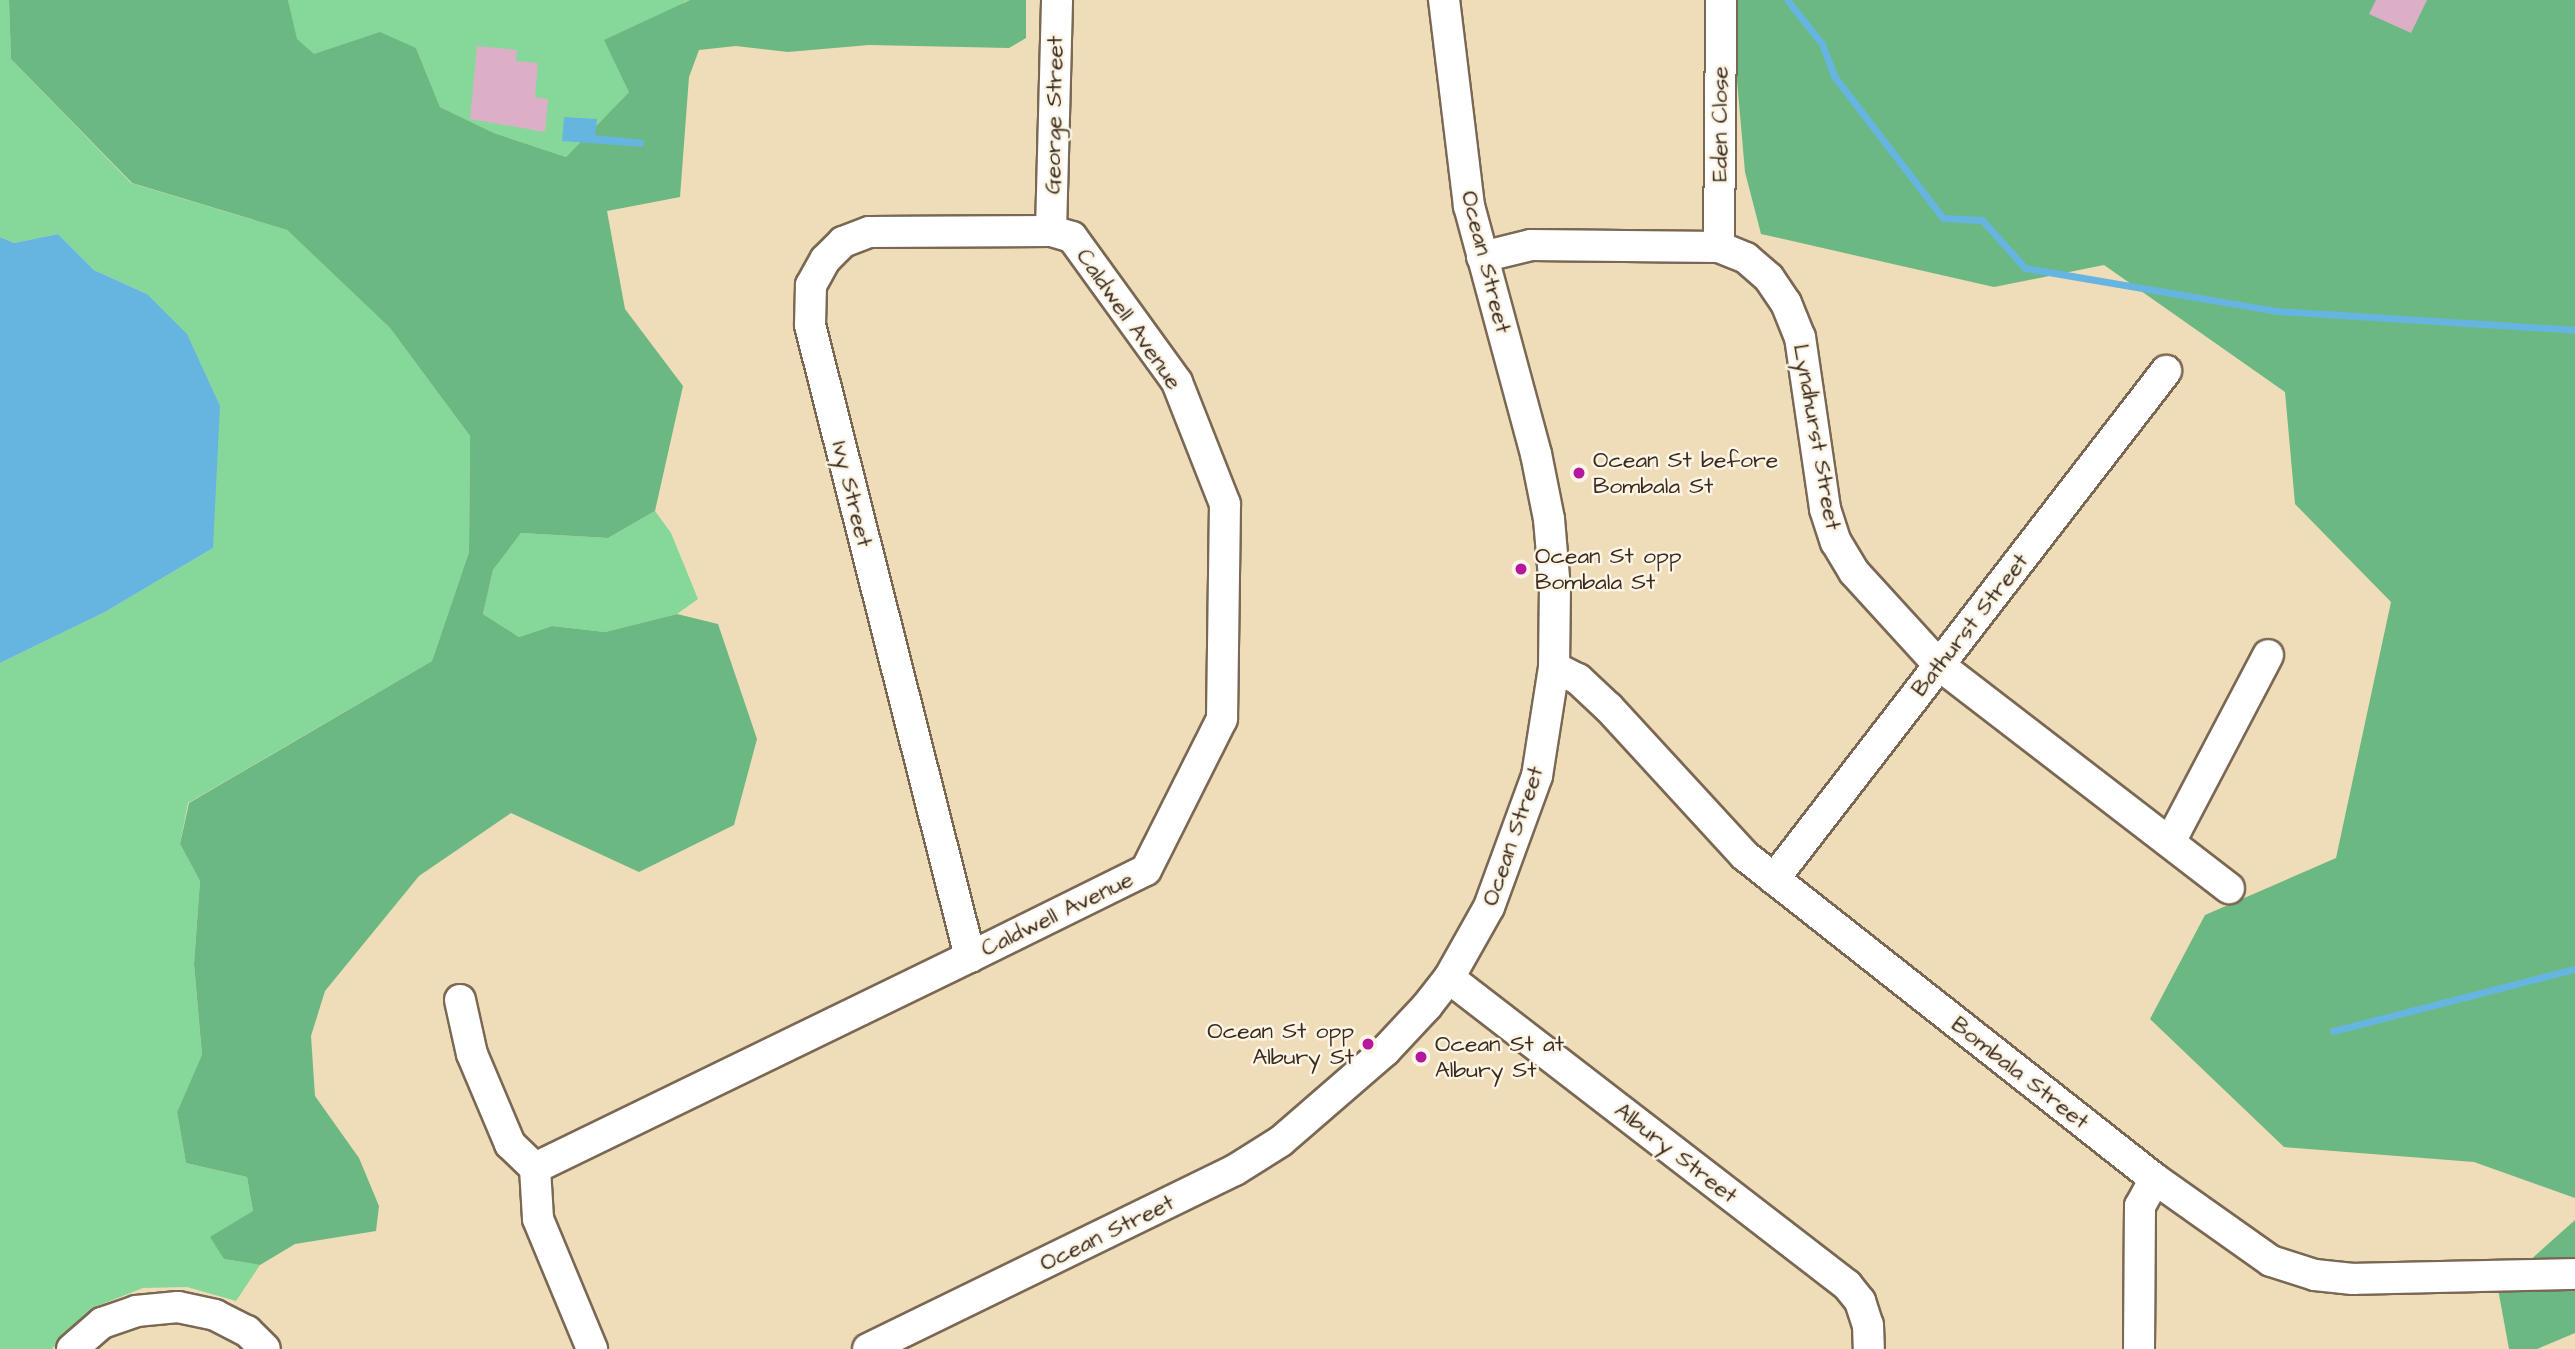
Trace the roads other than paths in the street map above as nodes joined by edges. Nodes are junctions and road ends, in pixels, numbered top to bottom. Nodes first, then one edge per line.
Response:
1 (1056, 0) edge
2 (1444, 0) edge
3 (1721, 0) edge
4 (1051, 231) junction
5 (1719, 247) junction
6 (1482, 257) junction
7 (2166, 371) dead end
8 (2268, 655) dead end
9 (1939, 665) junction
10 (1554, 667) junction
11 (2170, 842) junction
12 (1774, 879) junction
13 (2229, 888) dead end
14 (970, 957) junction
15 (1449, 978) junction
16 (460, 1000) dead end
17 (535, 1168) junction
18 (2155, 1179) junction
19 (2575, 1274) edge
20 (884, 1346) edge
21 (72, 1349) edge
22 (265, 1349) edge
23 (593, 1349) edge
24 (1870, 1349) edge
25 (2139, 1349) edge

1 - 4 street, George Street
2 - 6 street, Ocean Street
3 - 5 street, Eden Close
4 - 14 street, Caldwell Avenue
4 - 14 street, Ivy Street
5 - 6 street, Lyndhurst Street
5 - 9 street, Lyndhurst Street
6 - 10 street, Ocean Street
7 - 9 street, Bathurst Street
8 - 11 street
9 - 11 street, Lyndhurst Street
9 - 12 street, Bathurst Street
10 - 12 street, Bombala Street
10 - 15 street, Ocean Street
11 - 13 street, Lyndhurst Street
12 - 18 street, Bombala Street
14 - 17 street, Caldwell Avenue
15 - 20 street, Ocean Street
15 - 24 street, Albury Street
16 - 17 street
17 - 23 street
18 - 19 street, Bombala Street
18 - 25 street
21 - 22 street

